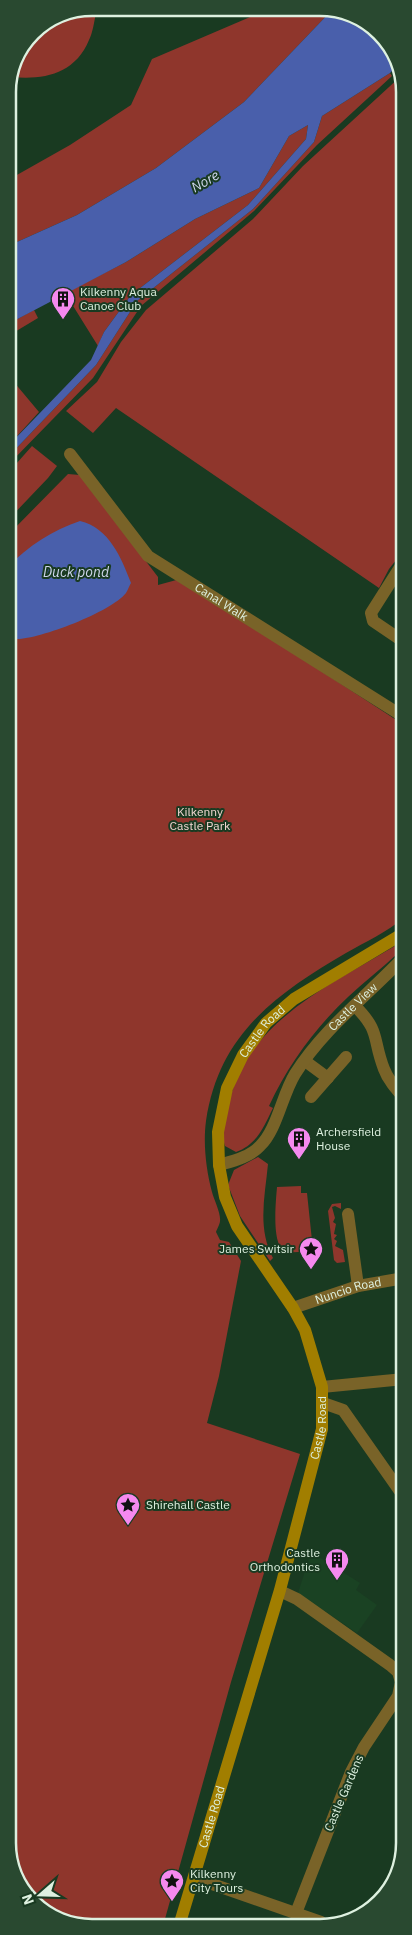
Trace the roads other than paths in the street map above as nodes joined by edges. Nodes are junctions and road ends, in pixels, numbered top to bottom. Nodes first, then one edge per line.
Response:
1 (70, 454) dead end
2 (396, 574) edge
3 (396, 637) edge
4 (396, 712) edge
5 (396, 938) edge
6 (396, 965) edge
7 (355, 1006) junction
8 (346, 1057) dead end
9 (305, 1061) junction
10 (328, 1078) junction
11 (396, 1089) edge
12 (311, 1097) dead end
13 (219, 1166) junction
14 (348, 1214) dead end
15 (396, 1279) edge
16 (358, 1286) junction
17 (293, 1308) junction
18 (396, 1380) edge
19 (322, 1387) junction
20 (323, 1403) junction
21 (396, 1486) edge
22 (280, 1591) junction
23 (396, 1670) edge
24 (396, 1699) edge
25 (195, 1878) junction
26 (296, 1913) junction
27 (181, 1919) edge
28 (313, 1919) edge

1 - 4 street, Canal Walk
2 - 3 street
5 - 13 main road, Castle Road
6 - 7 street, Castle View
7 - 9 street, Castle View
7 - 11 street
8 - 10 street
9 - 10 street
9 - 13 street, Castle View
10 - 12 street
13 - 17 main road, Castle Road
14 - 16 street
15 - 16 street, Nuncio Road
16 - 17 street, Nuncio Road
17 - 19 main road, Castle Road
18 - 19 street
19 - 20 main road, Castle Road
20 - 21 street
20 - 22 main road, Castle Road
22 - 23 street, Castle Gardens
22 - 25 main road, Castle Road
24 - 26 street, Castle Gardens
25 - 26 street
25 - 27 main road, Castle Road
26 - 28 street

